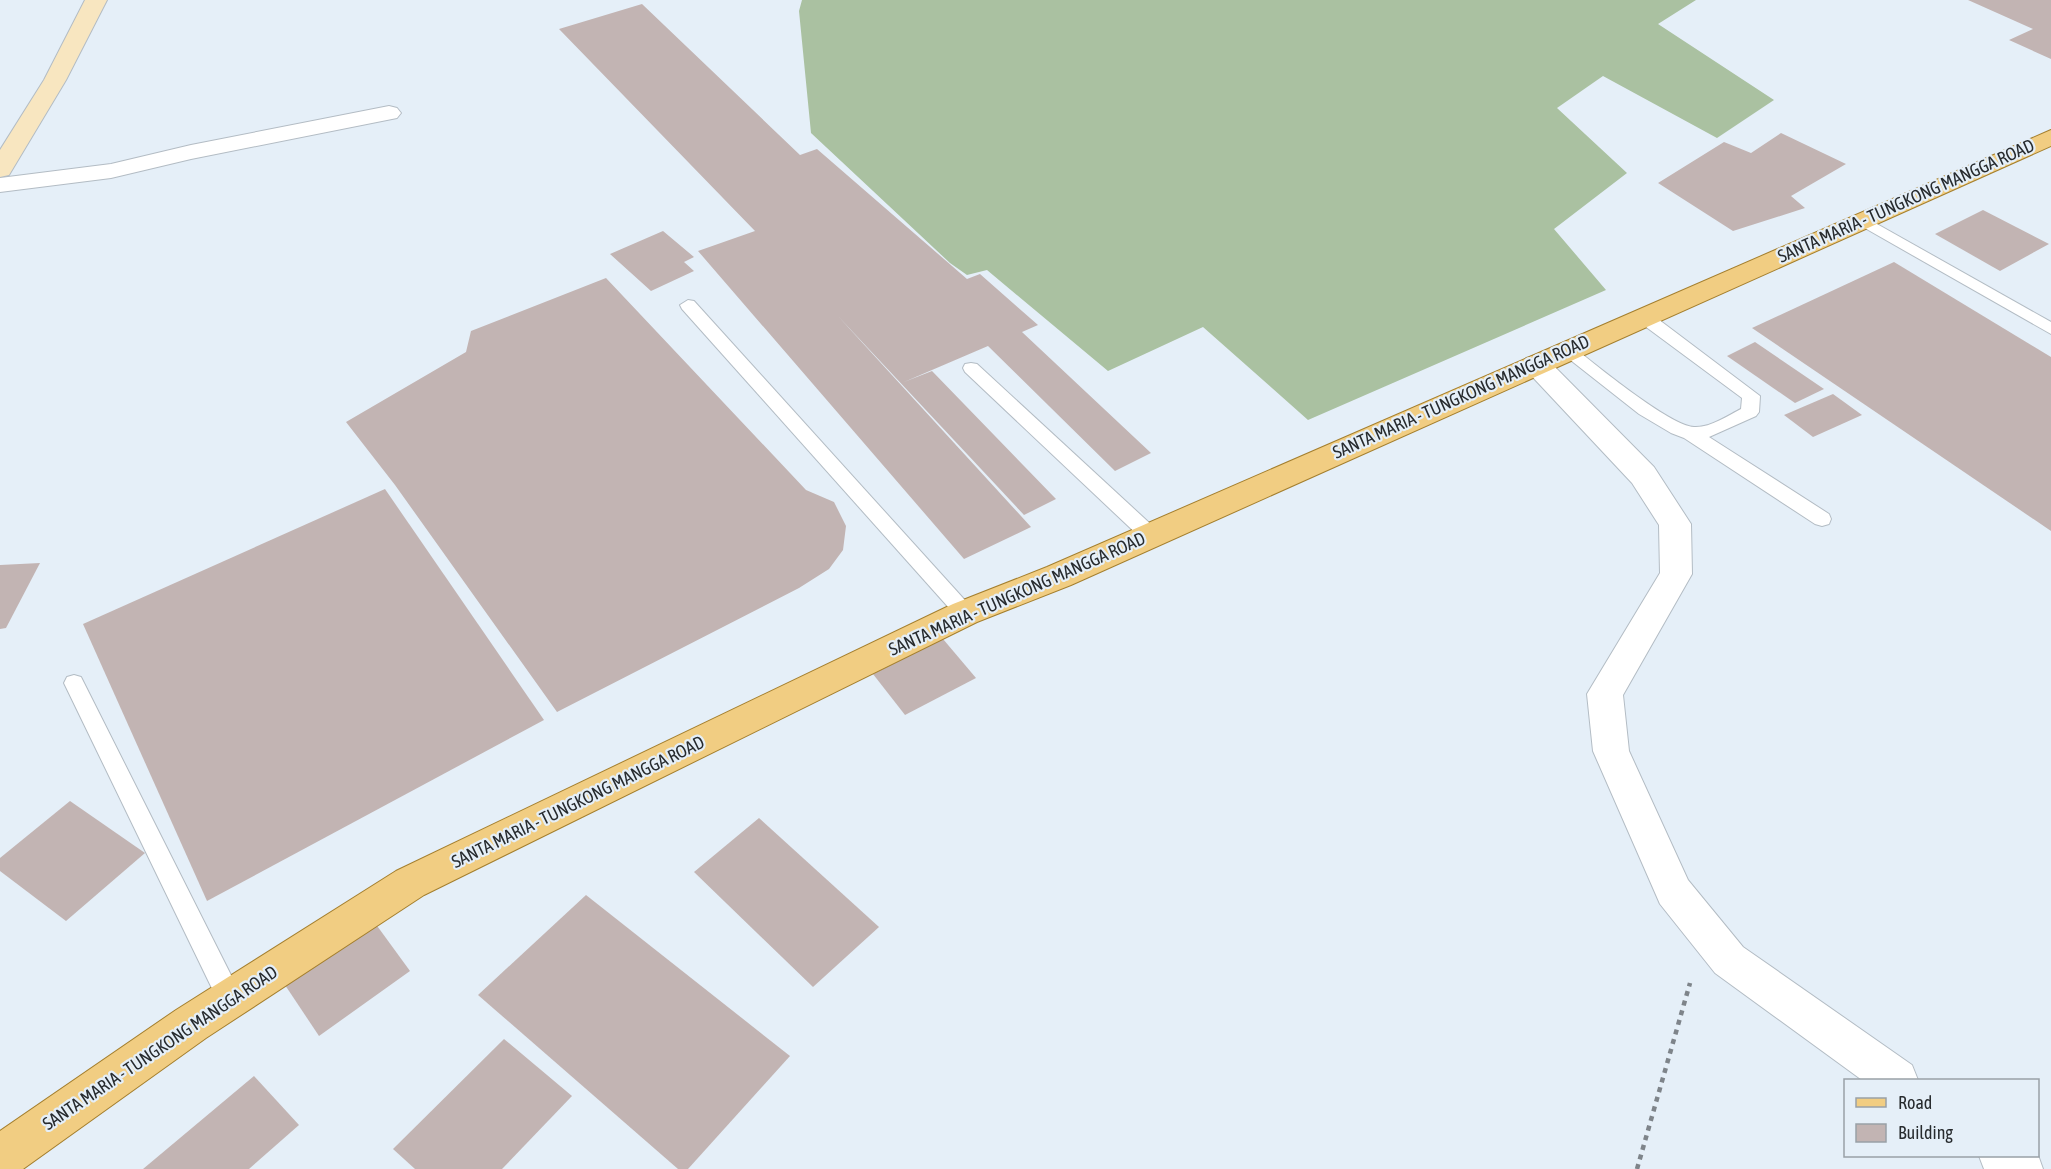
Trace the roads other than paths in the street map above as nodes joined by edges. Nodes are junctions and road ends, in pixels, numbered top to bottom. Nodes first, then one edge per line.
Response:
1 (96, 0) edge
2 (389, 113) dead end
3 (2051, 137) edge
4 (0, 170) edge
5 (0, 185) edge
6 (1861, 220) junction
7 (688, 305) dead end
8 (1644, 316) junction
9 (2051, 329) edge
10 (1551, 358) junction
11 (971, 368) dead end
12 (1690, 433) junction
13 (1822, 519) dead end
14 (1150, 535) junction
15 (965, 613) junction
16 (74, 683) dead end
17 (230, 999) junction
18 (1896, 1079) edge
19 (2004, 1157) edge
20 (0, 1158) edge
21 (2022, 1169) edge

1 - 4 main road
2 - 5 street
3 - 6 main road, SANTA MARIA - TUNGKONG MANGGA ROAD
6 - 8 main road, SANTA MARIA - TUNGKONG MANGGA ROAD
6 - 9 lane
7 - 15 lane
8 - 10 main road, SANTA MARIA - TUNGKONG MANGGA ROAD
8 - 12 lane
10 - 12 lane
10 - 14 main road, SANTA MARIA - TUNGKONG MANGGA ROAD
10 - 18 street
11 - 14 lane
12 - 13 lane
14 - 15 main road, SANTA MARIA - TUNGKONG MANGGA ROAD
15 - 17 main road, SANTA MARIA - TUNGKONG MANGGA ROAD
16 - 17 lane
17 - 20 main road, SANTA MARIA - TUNGKONG MANGGA ROAD
19 - 21 street

